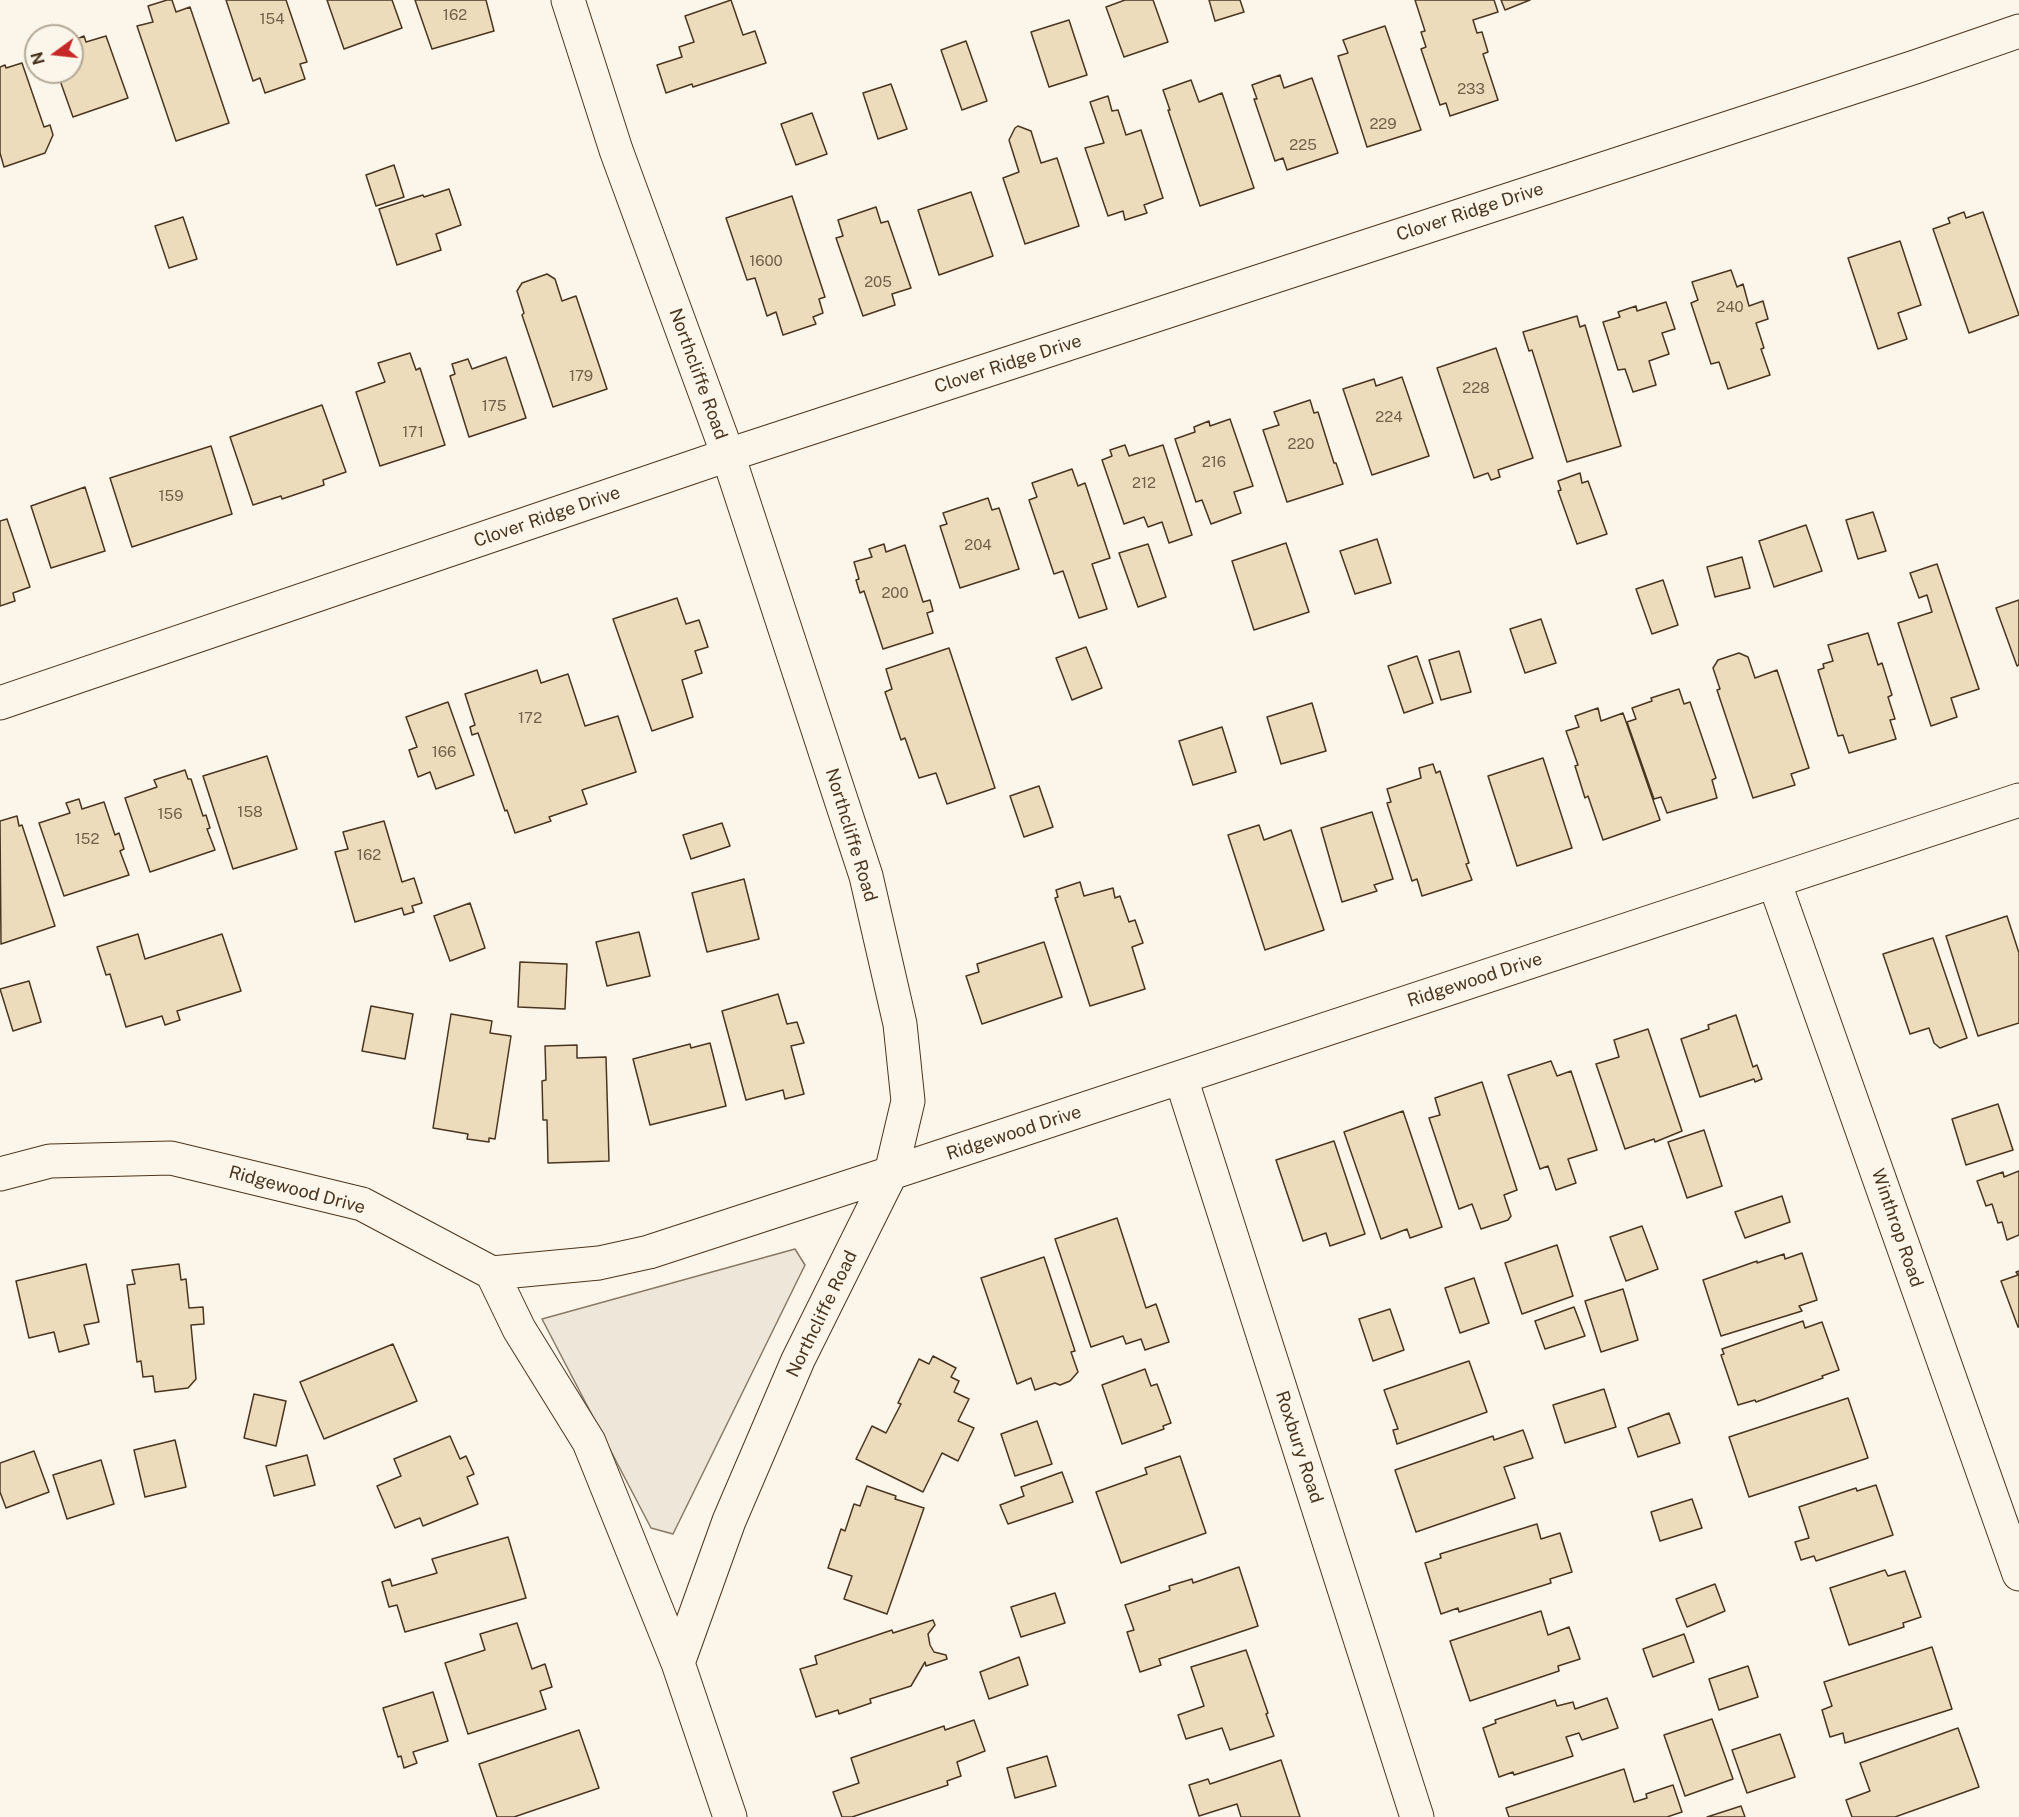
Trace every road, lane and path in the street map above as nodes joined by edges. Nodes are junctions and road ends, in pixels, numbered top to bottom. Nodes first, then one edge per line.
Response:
1 (568, 0) edge
2 (2019, 31) edge
3 (728, 455) junction
4 (0, 703) edge
5 (2019, 800) edge
6 (1774, 881) junction
7 (1181, 1078) junction
8 (891, 1173) junction
9 (0, 1174) edge
10 (492, 1273) junction
11 (2019, 1574) edge
12 (678, 1663) junction
13 (730, 1817) edge
14 (1417, 1817) edge

1 - 3 street, Northcliffe Road
2 - 3 street, Clover Ridge Drive
3 - 4 street, Clover Ridge Drive
3 - 8 street, Northcliffe Road
5 - 6 street, Ridgewood Drive
6 - 7 street, Ridgewood Drive
6 - 11 street, Winthrop Road
7 - 8 street, Ridgewood Drive
7 - 14 street, Roxbury Road
8 - 10 street, Ridgewood Drive
8 - 12 street, Northcliffe Road
9 - 10 street, Ridgewood Drive
10 - 12 street
12 - 13 street

